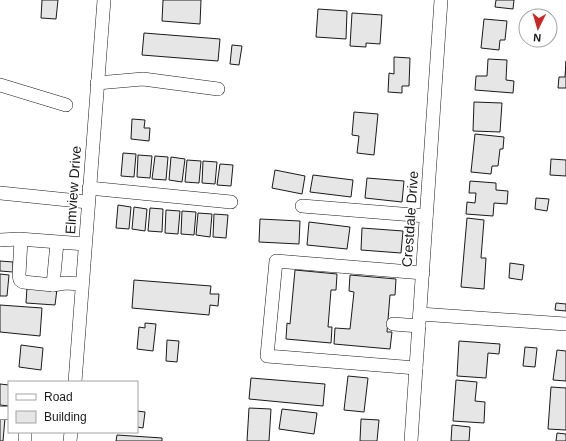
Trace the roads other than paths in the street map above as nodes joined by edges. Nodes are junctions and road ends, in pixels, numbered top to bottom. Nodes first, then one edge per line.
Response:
1 (104, 0) edge
2 (441, 0) edge
3 (97, 83) junction
4 (0, 85) edge
5 (218, 89) dead end
6 (66, 105) dead end
7 (89, 188) junction
8 (0, 193) edge
9 (88, 202) junction
10 (231, 202) dead end
11 (302, 206) dead end
12 (426, 216) junction
13 (0, 240) edge
14 (21, 240) junction
15 (57, 243) junction
16 (85, 244) junction
17 (423, 273) junction
18 (82, 284) junction
19 (53, 285) junction
20 (419, 320) junction
21 (393, 324) dead end
22 (566, 324) edge
23 (416, 368) junction
24 (75, 381) edge
25 (411, 441) edge

1 - 3 street, Elmview Drive
2 - 12 street, Crestdale Drive
3 - 5 street
3 - 7 street, Elmview Drive
4 - 6 street
7 - 9 street, Elmview Drive
7 - 10 street
8 - 9 street
9 - 16 street, Elmview Drive
11 - 12 street
12 - 17 street, Crestdale Drive
13 - 14 street
14 - 15 street
14 - 19 street
15 - 16 street
15 - 19 street
16 - 18 street, Elmview Drive
17 - 20 street, Crestdale Drive
17 - 23 street
18 - 19 street
18 - 24 street, Elmview Drive
20 - 21 street
20 - 22 street
20 - 23 street, Crestdale Drive
23 - 25 street, Crestdale Drive

